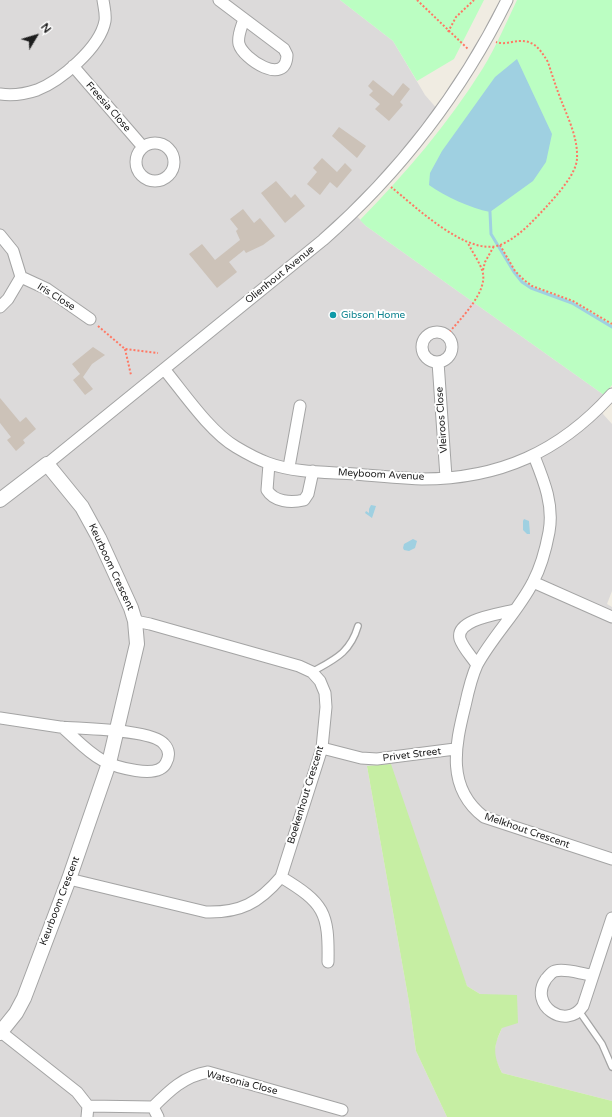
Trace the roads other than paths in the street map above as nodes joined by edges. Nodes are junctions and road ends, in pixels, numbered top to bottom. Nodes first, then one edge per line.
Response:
1 (103, 0) edge
2 (219, 0) edge
3 (507, 0) edge
4 (244, 19) junction
5 (73, 66) junction
6 (0, 94) edge
7 (143, 147) dead end
8 (0, 236) edge
9 (22, 277) junction
10 (0, 307) edge
11 (90, 319) road end
12 (438, 362) junction
13 (164, 369) junction
14 (612, 394) edge
15 (300, 406) dead end
16 (534, 456) junction
17 (47, 464) junction
18 (269, 464) junction
19 (289, 467) junction
20 (313, 471) junction
21 (446, 477) junction
22 (0, 500) edge
23 (533, 582) junction
24 (514, 610) junction
25 (612, 617) edge
26 (135, 621) junction
27 (358, 626) dead end
28 (477, 665) junction
29 (312, 672) junction
30 (0, 718) edge
31 (62, 727) junction
32 (116, 730) junction
33 (322, 748) junction
34 (455, 750) junction
35 (109, 763) junction
36 (612, 859) edge
37 (281, 877) junction
38 (70, 879) junction
39 (612, 918) edge
40 (328, 962) dead end
41 (592, 975) junction
42 (579, 1011) junction
43 (1, 1032) edge
44 (612, 1067) edge
45 (342, 1110) dead end
46 (88, 1112) edge
47 (155, 1112) edge

1 - 5 street
2 - 4 street
3 - 13 street, Olienhout Avenue
4 - 4 street
5 - 6 street
5 - 7 street, Freesia Close
8 - 9 street
9 - 10 street
9 - 11 street, Iris Close
12 - 12 street
12 - 21 street, Vleiroos Close
13 - 17 street, Olienhout Avenue
13 - 18 street, Meyboom Avenue
14 - 16 street, Meyboom Avenue
15 - 19 street
16 - 21 street, Meyboom Avenue
16 - 23 street, Melkhout Crescent
17 - 22 street, Olienhout Avenue
17 - 26 street, Keurboom Crescent
18 - 19 street, Meyboom Avenue
18 - 20 street
19 - 20 street, Meyboom Avenue
20 - 21 street, Meyboom Avenue
23 - 24 street, Melkhout Crescent
23 - 25 street
24 - 28 street, Melkhout Crescent
24 - 28 street
26 - 29 street
26 - 32 street, Keurboom Crescent
27 - 29 lane
28 - 34 street, Melkhout Crescent
29 - 33 street, Boekenhout Crescent
30 - 31 street
31 - 32 street
31 - 35 street
32 - 35 street, Keurboom Crescent
32 - 35 street
33 - 34 street, Privet Street
33 - 37 street, Boekenhout Crescent
34 - 36 street, Melkhout Crescent
35 - 38 street, Keurboom Crescent
37 - 38 street, Boekenhout Crescent
37 - 40 street
38 - 43 street, Keurboom Crescent
39 - 41 street
41 - 42 street
41 - 42 street
42 - 44 lane
43 - 46 street
45 - 47 street, Watsonia Close
46 - 47 street

